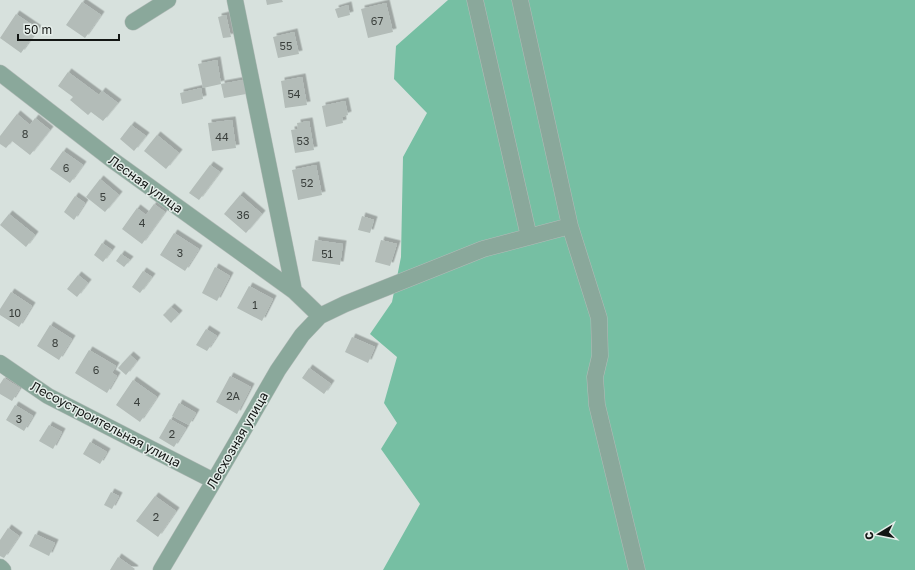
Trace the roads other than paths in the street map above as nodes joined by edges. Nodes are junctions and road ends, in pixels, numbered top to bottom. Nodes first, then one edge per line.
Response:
1 (168, 0) edge
2 (235, 0) edge
3 (475, 0) edge
4 (520, 0) edge
5 (133, 22) dead end
6 (0, 73) edge
7 (570, 226) junction
8 (529, 237) junction
9 (294, 291) junction
10 (320, 316) junction
11 (0, 363) edge
12 (214, 481) junction
13 (0, 567) edge
14 (3, 570) edge
15 (160, 570) edge
16 (637, 570) edge

1 - 5 street
2 - 9 street
3 - 8 street
4 - 7 street
6 - 9 street, Лесная улица
7 - 8 street
7 - 16 street
8 - 10 street
9 - 10 street, Лесная улица
10 - 12 street, Лесхозная улица
11 - 12 street, Лесоустроительная улица
12 - 15 street, Лесхозная улица
13 - 14 street

